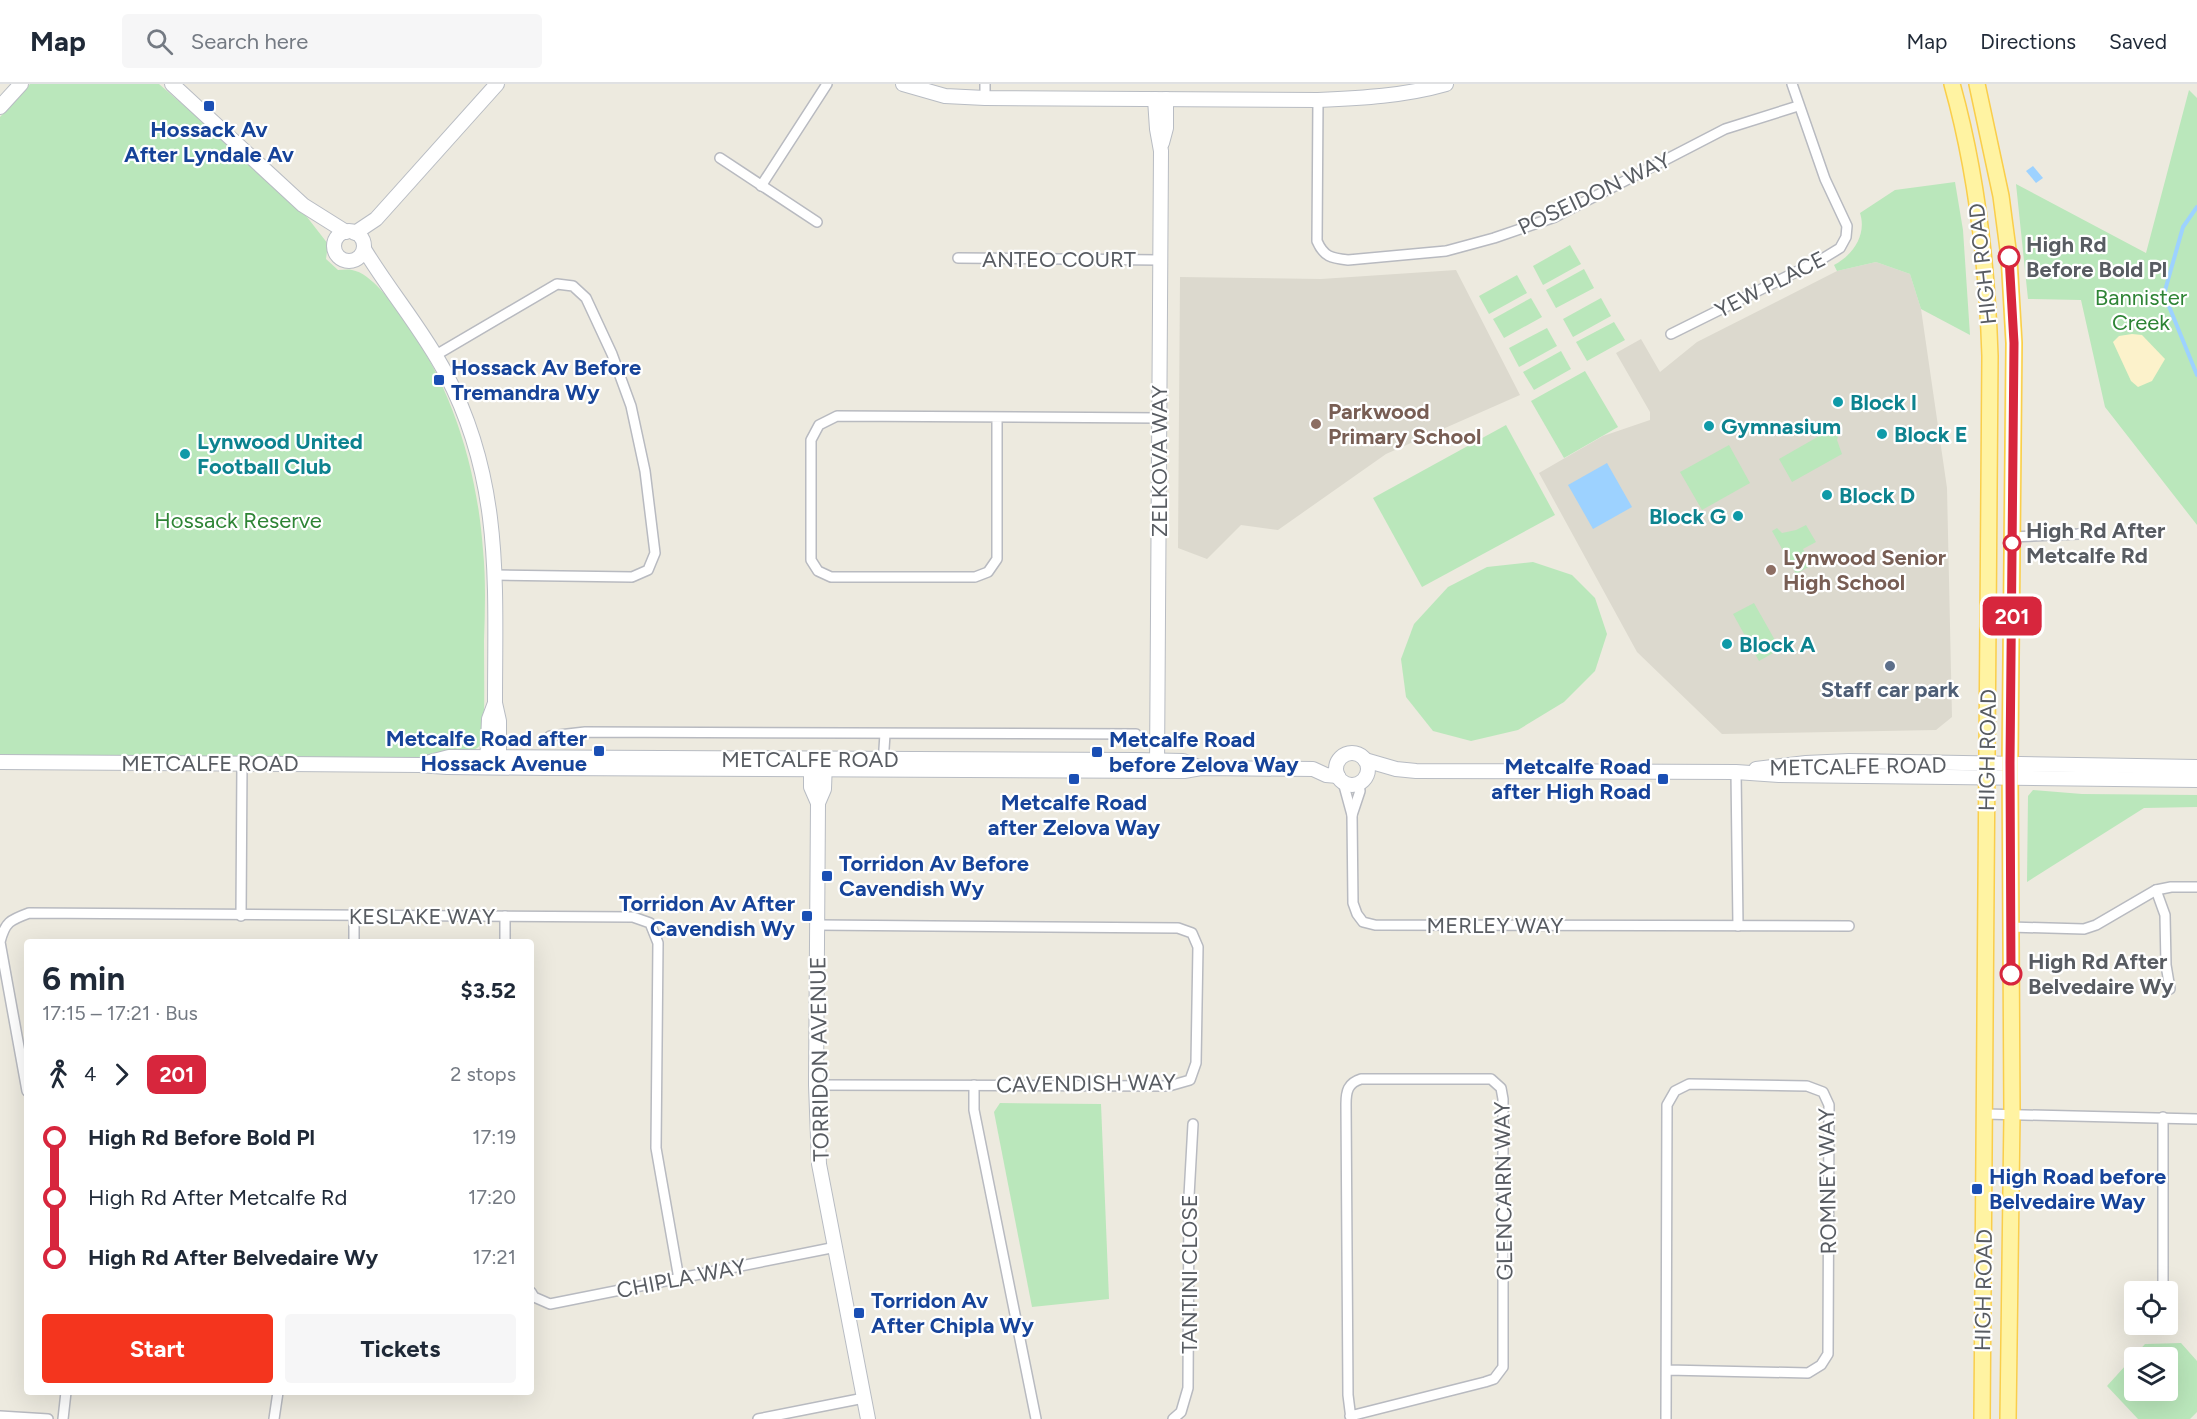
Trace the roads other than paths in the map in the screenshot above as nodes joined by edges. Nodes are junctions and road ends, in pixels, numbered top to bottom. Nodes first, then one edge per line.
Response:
1 (21, 84) edge
2 (172, 84) edge
3 (497, 84) edge
4 (827, 84) edge
5 (903, 84) edge
6 (1446, 84) edge
7 (1792, 84) edge
8 (1952, 84) edge
9 (1977, 84) edge
10 (985, 91) edge
11 (1161, 99) junction
12 (1318, 100) junction
13 (1798, 106) junction
14 (0, 107) edge
15 (720, 158) dead end
16 (761, 186) junction
17 (817, 222) dead end
18 (353, 240) junction
19 (958, 258) dead end
20 (1160, 260) junction
21 (354, 261) junction
22 (381, 278) junction
23 (1671, 334) dead end
24 (436, 355) junction
25 (997, 418) junction
26 (1159, 418) junction
27 (2091, 531) dead end
28 (2012, 537) junction
29 (495, 574) junction
30 (885, 734) junction
31 (1136, 734) dead end
32 (550, 736) dead end
33 (1339, 759) junction
34 (1365, 760) junction
35 (0, 762) edge
36 (242, 763) junction
37 (493, 763) junction
38 (818, 764) junction
39 (883, 764) junction
40 (1157, 766) junction
41 (2197, 767) edge
42 (1313, 769) junction
43 (1396, 769) junction
44 (1987, 771) junction
45 (2010, 771) junction
46 (1736, 772) junction
47 (1341, 779) junction
48 (2197, 780) edge
49 (1362, 782) junction
50 (1352, 815) junction
51 (2197, 887) edge
52 (2156, 891) junction
53 (354, 915) junction
54 (241, 916) junction
55 (505, 916) junction
56 (817, 925) junction
57 (1738, 926) junction
58 (1849, 926) dead end
59 (2010, 927) junction
60 (354, 939) edge
61 (505, 939) edge
62 (2170, 989) dead end
63 (24, 1074) edge
64 (816, 1085) junction
65 (974, 1085) junction
66 (1985, 1114) junction
67 (2012, 1114) junction
68 (2163, 1117) junction
69 (2197, 1119) edge
70 (1193, 1124) dead end
71 (836, 1247) junction
72 (679, 1279) junction
73 (2163, 1281) edge
74 (534, 1297) edge
75 (1667, 1370) junction
76 (66, 1395) edge
77 (278, 1395) edge
78 (864, 1398) junction
79 (0, 1416) edge
80 (1351, 1417) edge
81 (48, 1419) edge
82 (63, 1419) edge
83 (274, 1419) edge
84 (758, 1419) edge
85 (868, 1419) edge
86 (1036, 1419) edge
87 (1173, 1419) edge
88 (1666, 1419) edge
89 (1982, 1419) edge
90 (2008, 1419) edge

1 - 14 main road
2 - 18 main road
3 - 18 main road
4 - 16 street
5 - 10 main road
6 - 12 main road
7 - 13 street, YEW PLACE
8 - 44 main road, HIGH ROAD
9 - 28 main road, HIGH ROAD
10 - 11 main road
11 - 12 main road
11 - 20 main road, ZELKOVA WAY
12 - 13 street, POSEIDON WAY
13 - 23 street, YEW PLACE
15 - 16 street
16 - 17 street
18 - 21 main road
18 - 21 main road
18 - 22 main road
19 - 20 street, ANTEO COURT
20 - 26 main road, ZELKOVA WAY
21 - 22 main road
22 - 24 main road
24 - 29 main road
24 - 29 street
25 - 25 street
25 - 26 street
26 - 40 main road, ZELKOVA WAY
27 - 28 street
28 - 45 main road, HIGH ROAD
29 - 37 main road
30 - 31 street
30 - 32 street
30 - 39 street
33 - 34 main road, METCALFE ROAD
33 - 42 main road, METCALFE ROAD
33 - 47 main road
34 - 43 main road, METCALFE ROAD
34 - 49 main road
35 - 36 main road, METCALFE ROAD
36 - 37 main road, METCALFE ROAD
36 - 54 street
37 - 38 main road, METCALFE ROAD
38 - 39 main road, METCALFE ROAD
38 - 56 main road, TORRIDON AVENUE
39 - 40 main road, METCALFE ROAD
40 - 42 main road, METCALFE ROAD
41 - 45 main road, METCALFE ROAD
42 - 47 main road, METCALFE ROAD
43 - 46 main road, METCALFE ROAD
43 - 49 main road, METCALFE ROAD
44 - 45 main road, METCALFE ROAD
44 - 46 main road, METCALFE ROAD
44 - 66 main road, HIGH ROAD
45 - 48 main road, METCALFE ROAD
45 - 59 main road, HIGH ROAD
46 - 57 street
47 - 49 main road, METCALFE ROAD
47 - 50 street, MERLEY WAY
49 - 50 street, MERLEY WAY
50 - 57 street, MERLEY WAY
51 - 52 street
52 - 59 street
52 - 62 street
53 - 54 street, KESLAKE WAY
53 - 55 street, KESLAKE WAY
53 - 60 street
54 - 63 street, KESLAKE WAY
55 - 61 street
55 - 72 street, KESLAKE WAY
56 - 64 main road, TORRIDON AVENUE
56 - 65 street, CAVENDISH WAY
57 - 58 street, MERLEY WAY
59 - 67 main road, HIGH ROAD
64 - 65 street, CAVENDISH WAY
64 - 71 main road, TORRIDON AVENUE
65 - 86 street
66 - 67 street
66 - 89 main road, HIGH ROAD
67 - 68 street
67 - 90 main road, HIGH ROAD
68 - 69 street
68 - 73 street
70 - 87 street, TANTINI CLOSE
71 - 72 street, CHIPLA WAY
71 - 78 main road, TORRIDON AVENUE
72 - 74 street, CHIPLA WAY
75 - 75 street, ROMNEY WAY
75 - 88 street, ROMNEY WAY
76 - 82 street
77 - 83 street
78 - 84 street
78 - 85 main road, TORRIDON AVENUE
79 - 81 street
80 - 80 street, GLENCAIRN WAY

